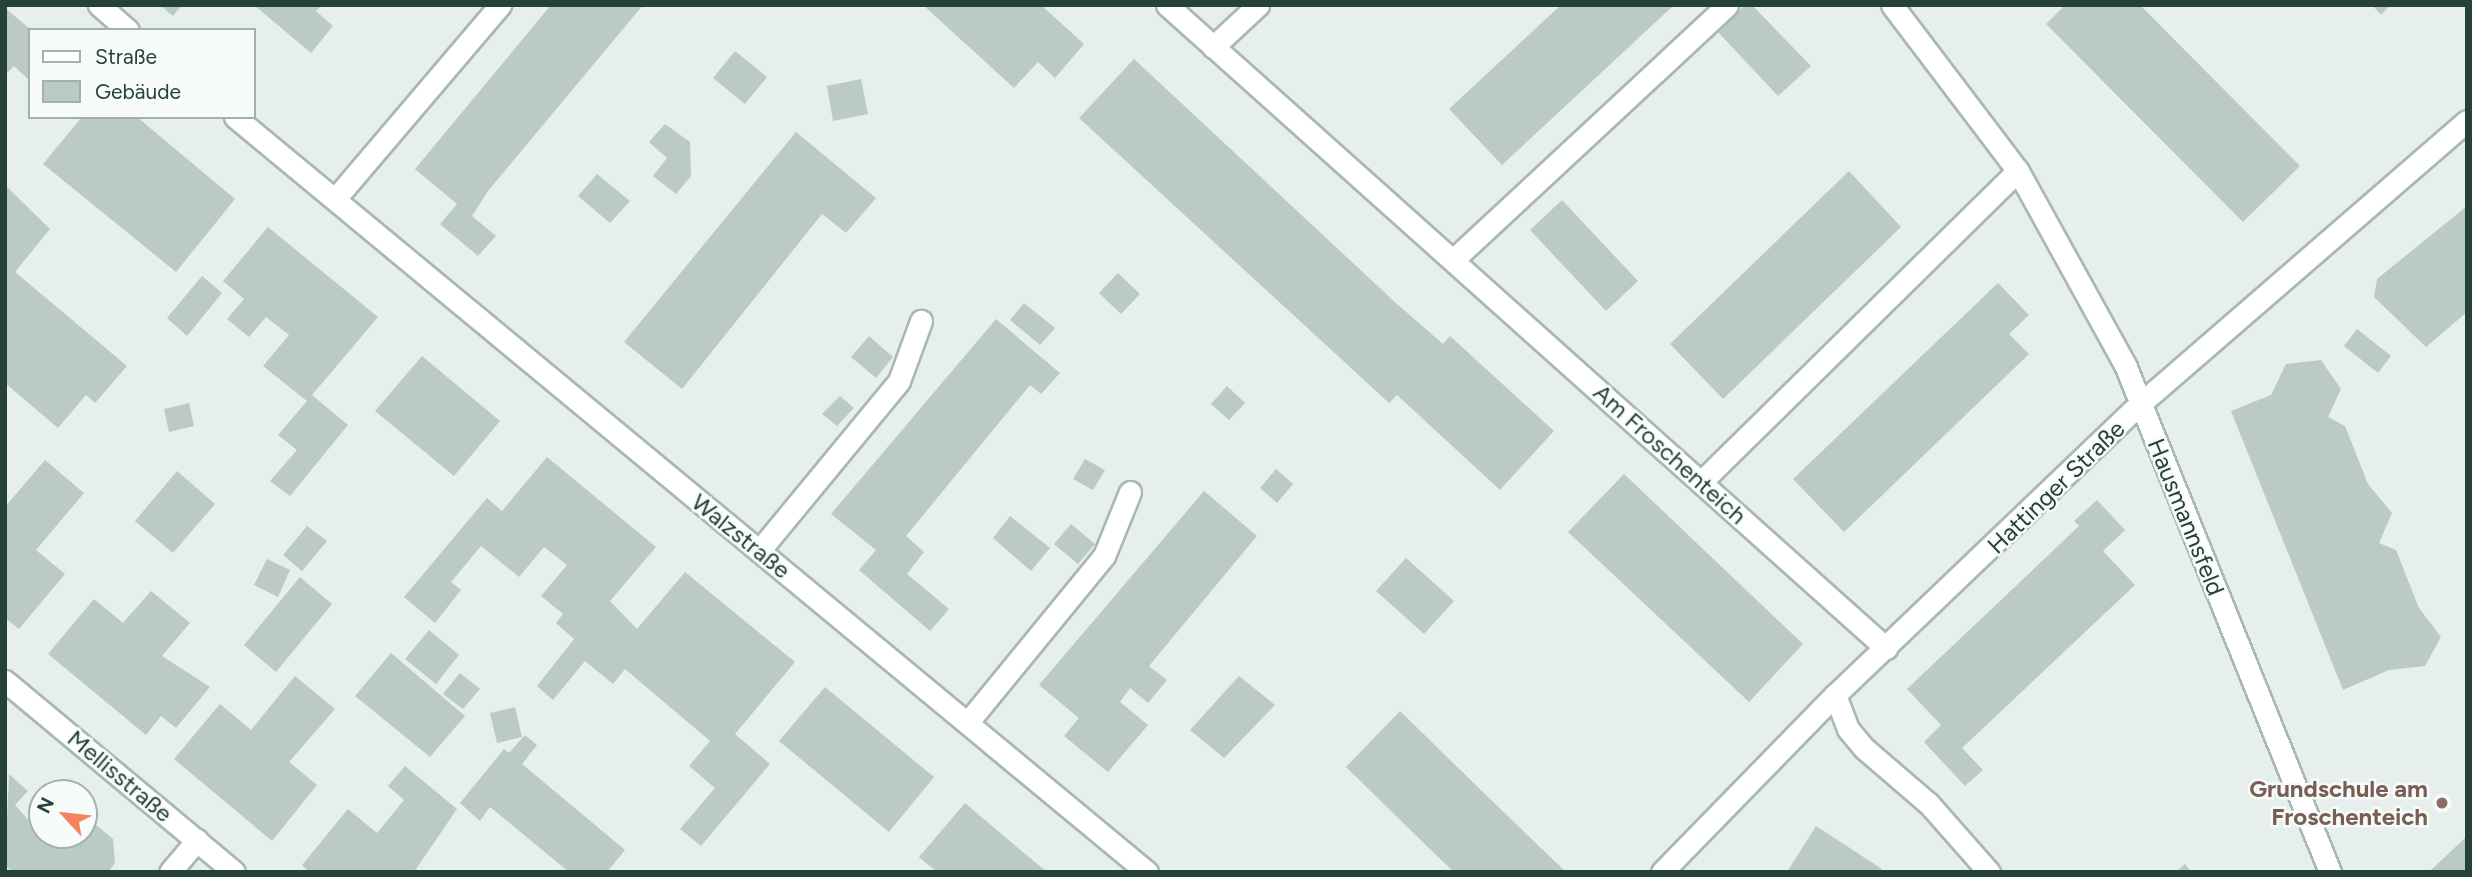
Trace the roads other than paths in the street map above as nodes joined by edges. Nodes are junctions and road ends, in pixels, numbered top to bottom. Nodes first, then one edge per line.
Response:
1 (99, 5) edge
2 (500, 5) edge
3 (1167, 5) edge
4 (1258, 5) edge
5 (1727, 5) edge
6 (1892, 5) edge
7 (126, 28) edge
8 (1213, 47) junction
9 (237, 119) edge
10 (2467, 121) edge
11 (2018, 171) junction
12 (335, 199) junction
13 (1453, 260) junction
14 (921, 321) dead end
15 (2140, 404) junction
16 (1701, 482) junction
17 (1130, 492) dead end
18 (759, 551) junction
19 (1886, 648) junction
20 (5, 681) edge
21 (1835, 695) junction
22 (968, 722) junction
23 (197, 840) junction
24 (170, 872) edge
25 (234, 872) edge
26 (1147, 872) edge
27 (1662, 872) edge
28 (1989, 872) edge
29 (2330, 872) edge

1 - 7 street
2 - 12 street
3 - 8 street, Am Froschenteich
4 - 8 street
5 - 13 street
6 - 11 street, Hausmannsfeld
8 - 13 street, Am Froschenteich
9 - 12 street, Walzstraße
10 - 15 street, Hattinger Straße
11 - 15 street, Hausmannsfeld
11 - 16 street
12 - 18 street, Walzstraße
13 - 16 street, Am Froschenteich
14 - 18 street
15 - 19 street, Hattinger Straße
15 - 29 street, Hausmannsfeld
16 - 19 street, Am Froschenteich
17 - 22 street
18 - 22 street, Walzstraße
19 - 21 street, Hattinger Straße
20 - 23 street, Mellisstraße
21 - 27 street, Hattinger Straße
21 - 28 street
22 - 26 street, Walzstraße
23 - 24 street
23 - 25 street, Mellisstraße

